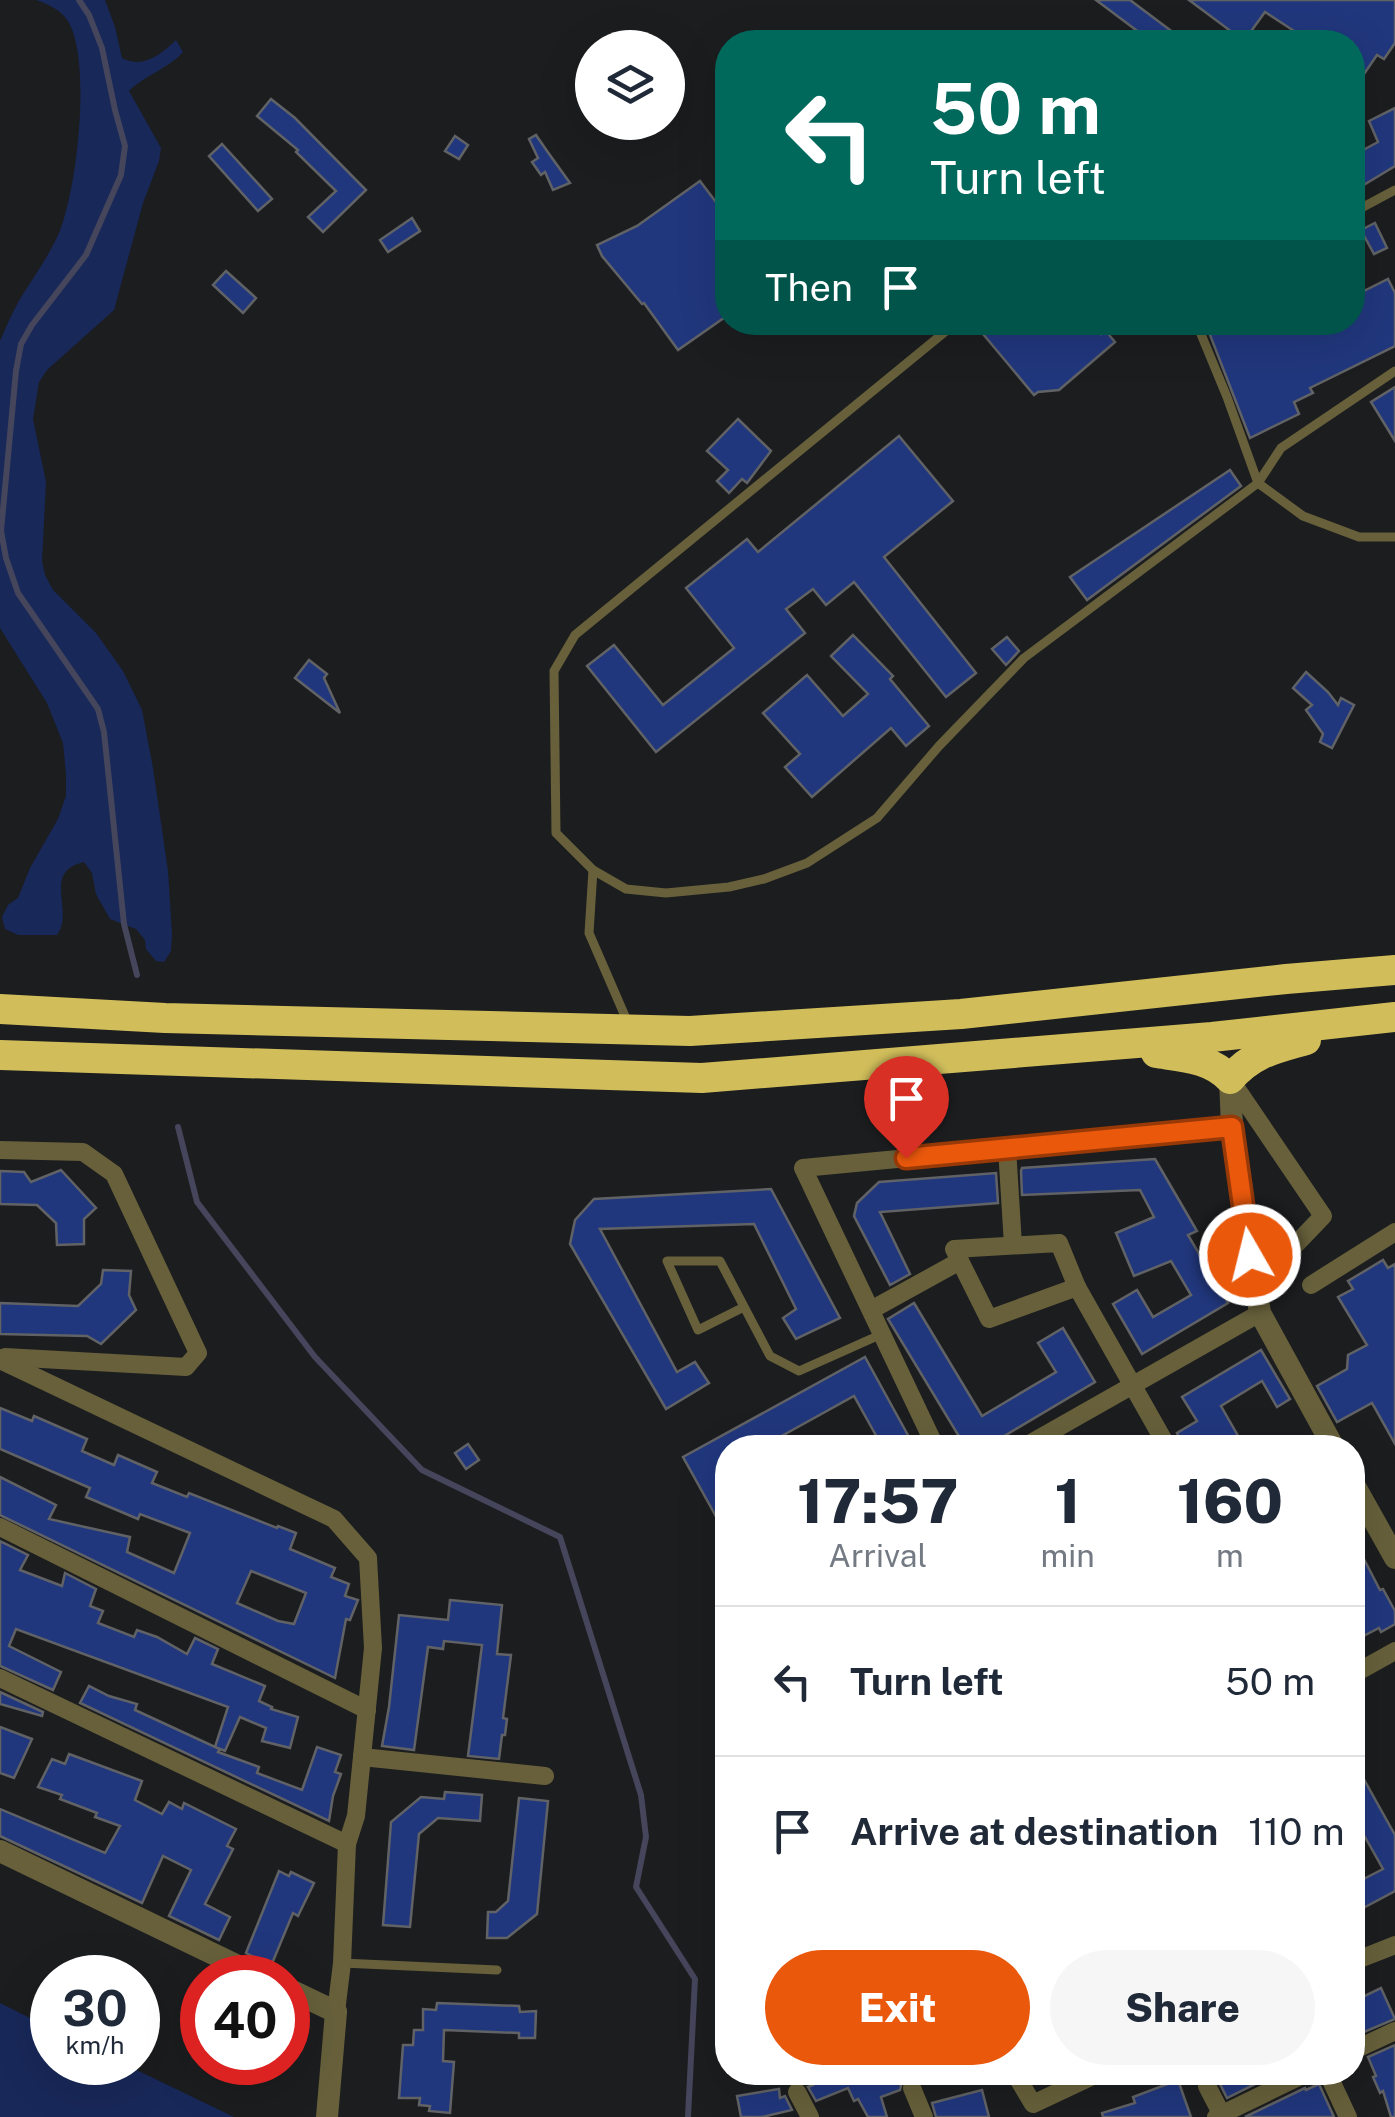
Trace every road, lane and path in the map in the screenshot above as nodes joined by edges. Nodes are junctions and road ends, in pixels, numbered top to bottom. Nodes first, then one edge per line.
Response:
1 (1395, 190) edge
2 (1365, 207) edge
3 (941, 335) edge
4 (1201, 335) edge
5 (1395, 371) edge
6 (1258, 483) junction
7 (1395, 537) edge
8 (593, 870) junction
9 (1395, 970) edge
10 (0, 1010) edge
11 (1382, 1019) edge
12 (631, 1030) junction
13 (1104, 1045) junction
14 (0, 1055) edge
15 (1230, 1079) junction
16 (1232, 1127) junction
17 (1008, 1148) junction
18 (0, 1150) edge
19 (1395, 1232) edge
20 (1013, 1245) junction
21 (960, 1261) junction
22 (1311, 1285) dead end
23 (1077, 1287) junction
24 (1255, 1287) junction
25 (744, 1307) junction
26 (871, 1310) junction
27 (1260, 1313) junction
28 (882, 1334) junction
29 (0, 1358) edge
30 (99, 1362) junction
31 (1133, 1385) junction
32 (60, 1388) junction
33 (930, 1435) edge
34 (1045, 1435) edge
35 (1161, 1435) edge
36 (1327, 1435) edge
37 (1365, 1504) edge
38 (0, 1527) edge
39 (1395, 1558) edge
40 (1395, 1652) edge
41 (1365, 1669) edge
42 (0, 1678) edge
43 (367, 1710) junction
44 (362, 1757) junction
45 (545, 1776) dead end
46 (347, 1844) junction
47 (0, 1851) edge
48 (1395, 1945) edge
49 (216, 1955) edge
50 (1365, 1957) edge
51 (342, 1963) junction
52 (497, 1970) dead end
53 (310, 2000) edge
54 (336, 2012) junction
55 (1395, 2031) edge
56 (1365, 2045) edge
57 (1022, 2085) edge
58 (1073, 2085) edge
59 (1283, 2085) edge
60 (1334, 2085) edge
61 (1208, 2086) dead end
62 (912, 2088) dead end
63 (797, 2092) dead end
64 (1220, 2116) edge
65 (327, 2117) edge
66 (810, 2117) edge
67 (924, 2117) edge
68 (1348, 2117) edge

1 - 2 lane
3 - 8 lane
4 - 6 lane
5 - 6 lane
6 - 7 lane
6 - 8 lane
8 - 12 lane
9 - 12 highway
10 - 12 highway
11 - 13 highway
11 - 15 highway
13 - 14 highway
13 - 15 highway
15 - 16 street
15 - 24 street
16 - 17 street
16 - 24 street
17 - 20 street
17 - 26 street
18 - 30 street
19 - 22 street
20 - 21 street
20 - 23 street
21 - 23 street
21 - 26 street
23 - 31 street
24 - 27 street
25 - 25 lane
25 - 28 lane
26 - 28 street
27 - 31 street
27 - 36 street
28 - 33 street
29 - 30 street
29 - 32 street
30 - 32 street
31 - 34 street
31 - 35 street
32 - 43 street
37 - 39 street
38 - 43 street
40 - 41 street
42 - 46 street
43 - 44 street
44 - 45 street
44 - 46 street
46 - 51 street
47 - 49 street
48 - 50 street
51 - 52 lane
51 - 54 street
53 - 54 street
54 - 65 street
55 - 56 street
57 - 58 street
59 - 64 street
60 - 68 street
61 - 64 street
62 - 67 street
63 - 66 street

